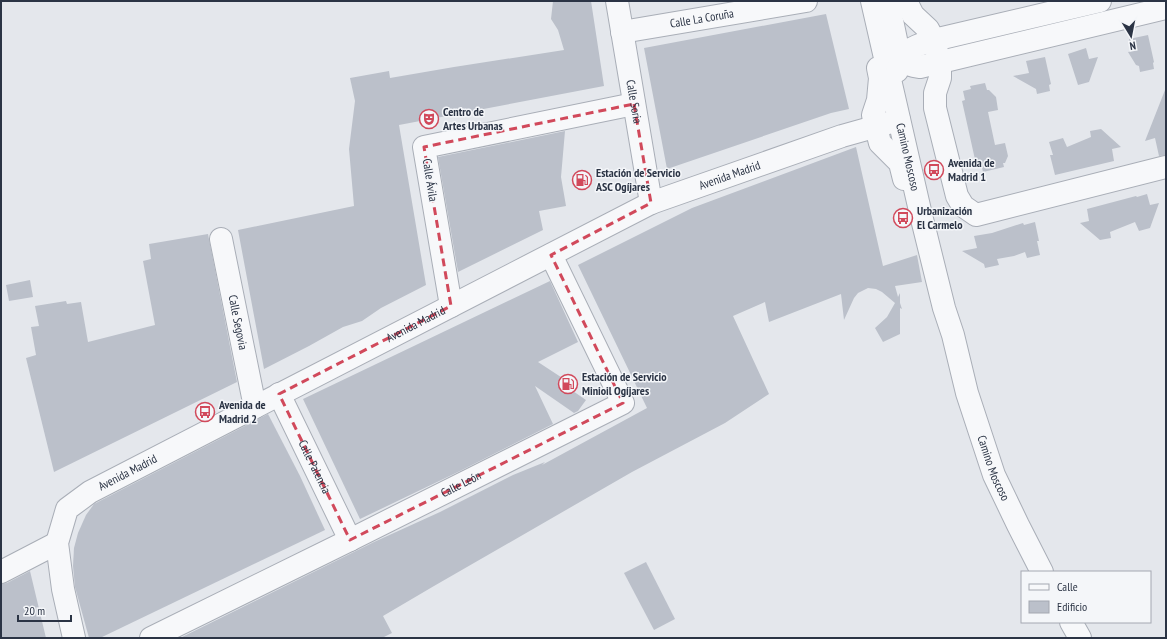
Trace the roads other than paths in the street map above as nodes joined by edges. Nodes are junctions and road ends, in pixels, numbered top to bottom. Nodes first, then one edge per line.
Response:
1 (617, 1) edge
2 (806, 1) edge
3 (866, 1) edge
4 (872, 1) edge
5 (881, 1) edge
6 (888, 1) edge
7 (906, 1) edge
8 (1100, 1) edge
9 (1166, 8) edge
10 (622, 32) junction
11 (934, 40) junction
12 (901, 60) junction
13 (940, 64) junction
14 (899, 86) junction
15 (634, 104) junction
16 (899, 120) junction
17 (875, 126) junction
18 (1166, 167) edge
19 (651, 203) junction
20 (927, 206) junction
21 (221, 239) dead end
22 (551, 255) junction
23 (451, 306) junction
24 (279, 394) junction
25 (255, 407) junction
26 (350, 540) junction
27 (57, 543) junction
28 (1041, 571) edge
29 (1, 572) edge
30 (1072, 623) edge
31 (74, 638) edge
32 (151, 638) edge
33 (1080, 638) edge

1 - 10 street, Calle Soria
2 - 10 street, Calle La Coruña
3 - 17 street
4 - 14 street, Camino Moscoso
5 - 12 street
6 - 12 street
7 - 11 street
8 - 11 street
9 - 13 street
10 - 15 street, Calle Soria
11 - 12 street
11 - 13 street
12 - 13 street
12 - 14 street
13 - 18 street
14 - 16 street, Camino Moscoso
14 - 20 street, Camino Moscoso
15 - 19 street, Calle Soria
15 - 23 street, Calle Ávila
16 - 17 street, Avenida Madrid
16 - 20 street, Camino Moscoso
17 - 19 street, Avenida Madrid
17 - 20 street
19 - 22 street, Avenida Madrid
20 - 28 street, Camino Moscoso
21 - 25 street, Calle Segovia
22 - 23 street, Avenida Madrid
22 - 26 street, Calle León
23 - 24 street, Avenida Madrid
24 - 25 street, Avenida Madrid
24 - 26 street, Calle Palencia
25 - 27 street, Avenida Madrid
26 - 32 street, Calle León
27 - 29 street
27 - 31 street, Avenida Madrid
30 - 33 street

